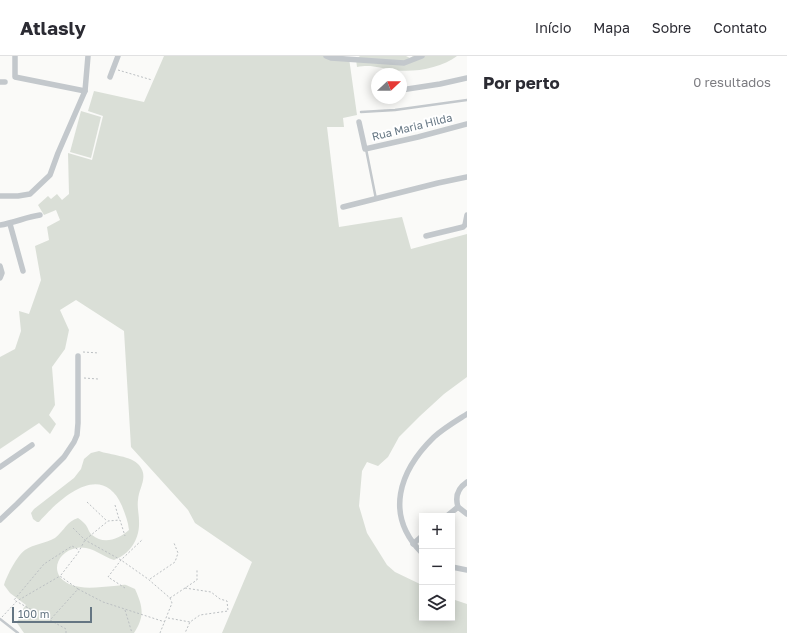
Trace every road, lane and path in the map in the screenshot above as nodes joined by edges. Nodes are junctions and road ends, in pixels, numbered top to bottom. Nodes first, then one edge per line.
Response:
1 (15, 56) edge
2 (88, 56) edge
3 (118, 56) edge
4 (326, 56) edge
5 (422, 56) edge
6 (113, 69) junction
7 (110, 77) dead end
8 (467, 78) edge
9 (152, 80) dead end
10 (407, 89) edge
11 (85, 91) junction
12 (467, 100) edge
13 (361, 112) dead end
14 (359, 122) dead end
15 (467, 124) edge
16 (365, 149) junction
17 (467, 177) edge
18 (0, 196) edge
19 (376, 199) junction
20 (343, 207) dead end
21 (40, 215) dead end
22 (467, 215) edge
23 (10, 224) junction
24 (0, 225) edge
25 (426, 236) dead end
26 (0, 266) edge
27 (23, 272) dead end
28 (0, 278) edge
29 (99, 353) dead end
30 (78, 356) joint
31 (78, 377) junction
32 (98, 380) dead end
33 (467, 414) edge
34 (32, 445) dead end
35 (0, 467) edge
36 (467, 482) edge
37 (87, 502) dead end
38 (115, 505) dead end
39 (458, 507) junction
40 (451, 513) edge
41 (467, 514) edge
42 (0, 520) edge
43 (120, 520) junction
44 (108, 521) junction
45 (74, 528) dead end
46 (125, 536) dead end
47 (143, 539) dead end
48 (419, 539) edge
49 (85, 540) junction
50 (174, 543) dead end
51 (413, 544) junction
52 (79, 550) junction
53 (419, 550) edge
54 (121, 560) junction
55 (455, 568) edge
56 (197, 570) dead end
57 (467, 570) edge
58 (60, 576) junction
59 (150, 580) junction
60 (125, 588) dead end
61 (185, 588) junction
62 (78, 589) junction
63 (170, 598) junction
64 (17, 602) junction
65 (124, 609) junction
66 (167, 618) junction
67 (0, 619) edge
68 (50, 620) junction
69 (165, 622) junction
70 (190, 622) junction
71 (18, 633) edge
72 (66, 633) edge
73 (132, 633) edge
74 (160, 633) edge
75 (185, 633) edge

1 - 11 street
2 - 11 street
3 - 6 street
4 - 5 street
6 - 7 street
6 - 9 path
8 - 10 street
11 - 18 street
12 - 13 lane
14 - 16 street, Rua Maria Hilda
15 - 16 street, Rua Maria Hilda
16 - 19 lane
17 - 19 street
19 - 20 street
21 - 23 street
22 - 25 street
23 - 24 street
23 - 27 street
26 - 28 street
29 - 30 path
30 - 31 street
31 - 32 path
31 - 42 street
33 - 51 street
34 - 35 street
36 - 39 street
37 - 44 path
38 - 43 path
39 - 40 street
39 - 41 street
43 - 44 path
43 - 46 path
44 - 49 path
45 - 49 path
47 - 54 path
48 - 51 street
49 - 52 path
49 - 54 path
50 - 59 path
51 - 53 street
52 - 58 path
52 - 64 path
54 - 59 path
54 - 60 path
55 - 57 street
56 - 61 path
58 - 62 path
58 - 64 path
59 - 63 path
61 - 63 path
61 - 70 path
62 - 65 path
62 - 68 path
63 - 66 path
64 - 67 path
64 - 68 path
65 - 69 path
65 - 73 path
66 - 69 path
66 - 70 path
67 - 71 lane
68 - 72 path
69 - 74 path
70 - 75 path

